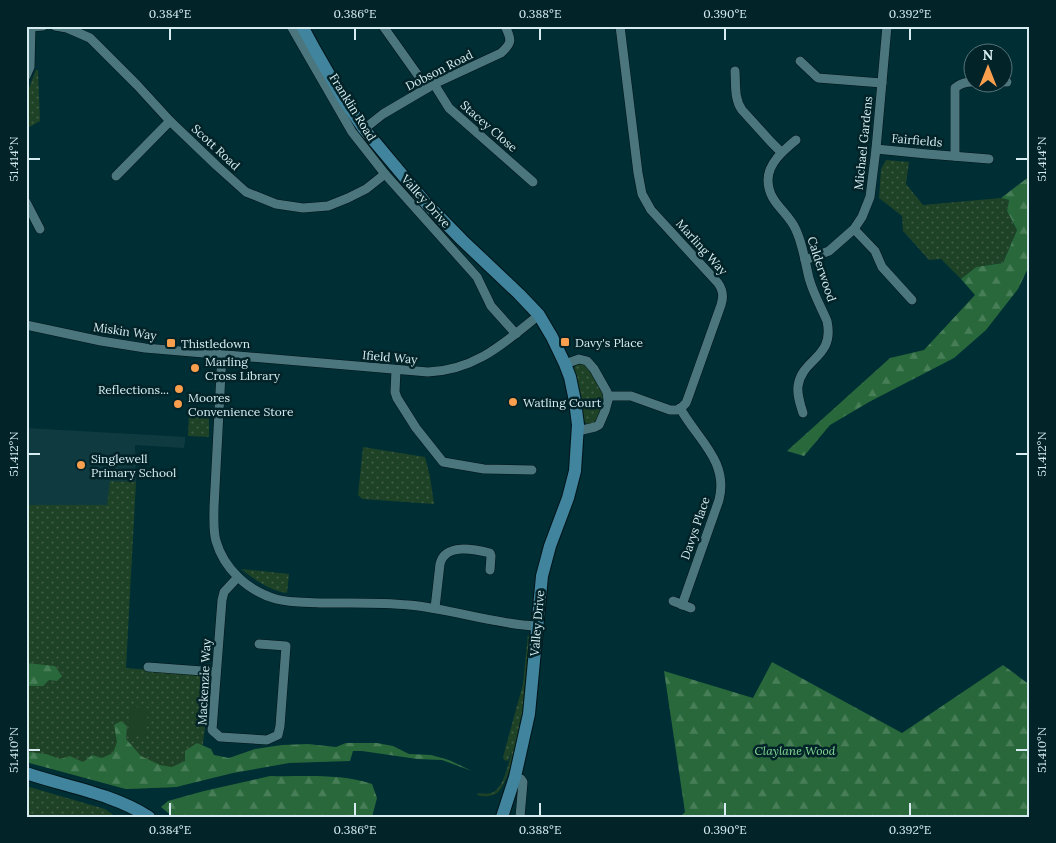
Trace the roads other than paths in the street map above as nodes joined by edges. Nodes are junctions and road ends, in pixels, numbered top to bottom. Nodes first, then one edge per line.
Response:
1 (43, 26) edge
2 (55, 26) edge
3 (291, 26) edge
4 (302, 26) edge
5 (383, 26) edge
6 (505, 26) edge
7 (620, 26) edge
8 (888, 26) edge
9 (31, 27) edge
10 (67, 27) edge
11 (800, 61) dead end
12 (735, 72) dead end
13 (26, 76) edge
14 (964, 83) edge
15 (882, 84) junction
16 (430, 86) junction
17 (170, 121) junction
18 (364, 129) junction
19 (796, 140) dead end
20 (876, 149) junction
21 (781, 152) junction
22 (955, 156) junction
23 (989, 159) dead end
24 (385, 174) junction
25 (116, 176) dead end
26 (533, 182) dead end
27 (26, 202) edge
28 (40, 229) dead end
29 (854, 229) junction
30 (805, 260) junction
31 (912, 300) dead end
32 (539, 315) junction
33 (26, 325) edge
34 (516, 334) junction
35 (222, 354) junction
36 (566, 364) junction
37 (396, 370) junction
38 (608, 396) junction
39 (680, 408) junction
40 (803, 413) dead end
41 (578, 430) junction
42 (532, 470) dead end
43 (490, 570) dead end
44 (238, 577) junction
45 (434, 608) junction
46 (691, 608) dead end
47 (536, 626) junction
48 (259, 644) dead end
49 (148, 667) dead end
50 (216, 672) junction
51 (26, 773) edge
52 (515, 777) junction
53 (148, 817) edge
54 (502, 817) edge
55 (520, 817) edge

1 - 9 street
2 - 10 street, Scott Road
3 - 24 street, Franklin Road
4 - 18 street, Valley Drive
5 - 16 street, Stacey Close
6 - 16 street, Dobson Road
7 - 39 street, Marling Way
8 - 15 street, Michael Gardens
9 - 13 street
10 - 17 street, Scott Road
11 - 15 street
12 - 21 street
14 - 22 street, Fairfields
15 - 20 street, Michael Gardens
16 - 18 street, Dobson Road
16 - 26 street, Stacey Close
17 - 24 street, Scott Road
17 - 25 street
18 - 32 street, Valley Drive
19 - 21 street, Calderwood
20 - 22 street, Fairfields
20 - 29 street, Michael Gardens
21 - 30 street, Calderwood
22 - 23 street, Fairfields
24 - 34 street, Franklin Road
27 - 28 street
29 - 30 street, Michael Gardens
29 - 31 street
30 - 40 street, Calderwood
32 - 34 street, Ifield Way
32 - 36 street, Valley Drive
33 - 35 street, Miskin Way
34 - 37 street, Ifield Way
35 - 37 street, Ifield Way
35 - 44 street
36 - 38 street
36 - 41 street, Valley Drive
37 - 42 street
38 - 39 street
38 - 41 street
39 - 46 street, Davys Place
41 - 47 street, Valley Drive
43 - 45 street
44 - 45 street
44 - 50 street, Mackenzie Way
45 - 47 street
47 - 52 street, Valley Drive
48 - 50 street, Mackenzie Way
49 - 50 street
51 - 53 street
52 - 54 street, Valley Drive
52 - 55 street

